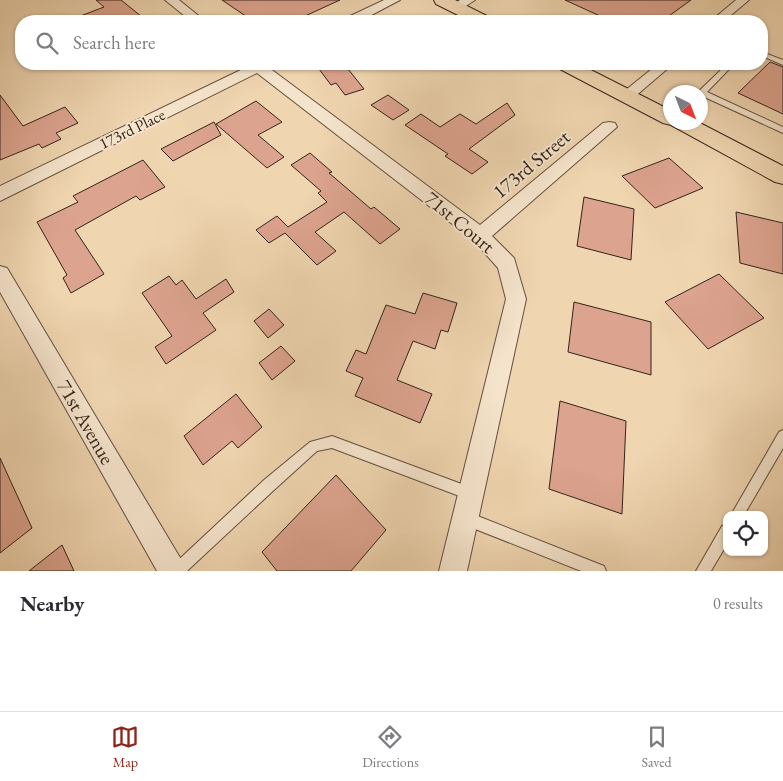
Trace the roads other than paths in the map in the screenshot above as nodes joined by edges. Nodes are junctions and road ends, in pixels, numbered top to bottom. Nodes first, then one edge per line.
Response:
1 (171, 0) edge
2 (394, 0) edge
3 (743, 0) edge
4 (456, 2) edge
5 (191, 15) edge
6 (363, 15) edge
7 (474, 15) edge
8 (724, 15) edge
9 (768, 57) edge
10 (783, 63) edge
11 (249, 70) edge
12 (266, 70) edge
13 (577, 70) edge
14 (659, 70) edge
15 (725, 70) edge
16 (627, 96) junction
17 (663, 114) edge
18 (610, 127) dead end
19 (695, 130) edge
20 (783, 130) edge
21 (783, 176) edge
22 (0, 194) edge
23 (480, 234) junction
24 (0, 274) edge
25 (783, 436) edge
26 (470, 494) junction
27 (738, 511) edge
28 (464, 518) junction
29 (723, 538) edge
30 (172, 571) edge
31 (177, 571) edge
32 (453, 571) edge
33 (599, 571) edge
34 (704, 571) edge

1 - 5 street
2 - 6 street
3 - 8 street
4 - 7 main road
9 - 10 lane
11 - 22 street, 173rd Place
12 - 23 street, 71st Court
13 - 16 main road
14 - 16 street
15 - 20 lane
16 - 17 main road
18 - 23 street, 173rd Street
19 - 21 main road
23 - 26 street, 71st Court
24 - 30 street, 71st Avenue
25 - 27 lane
26 - 28 street, 71st Court
26 - 31 lane
28 - 32 street, 71st Court
28 - 33 lane
29 - 34 lane

